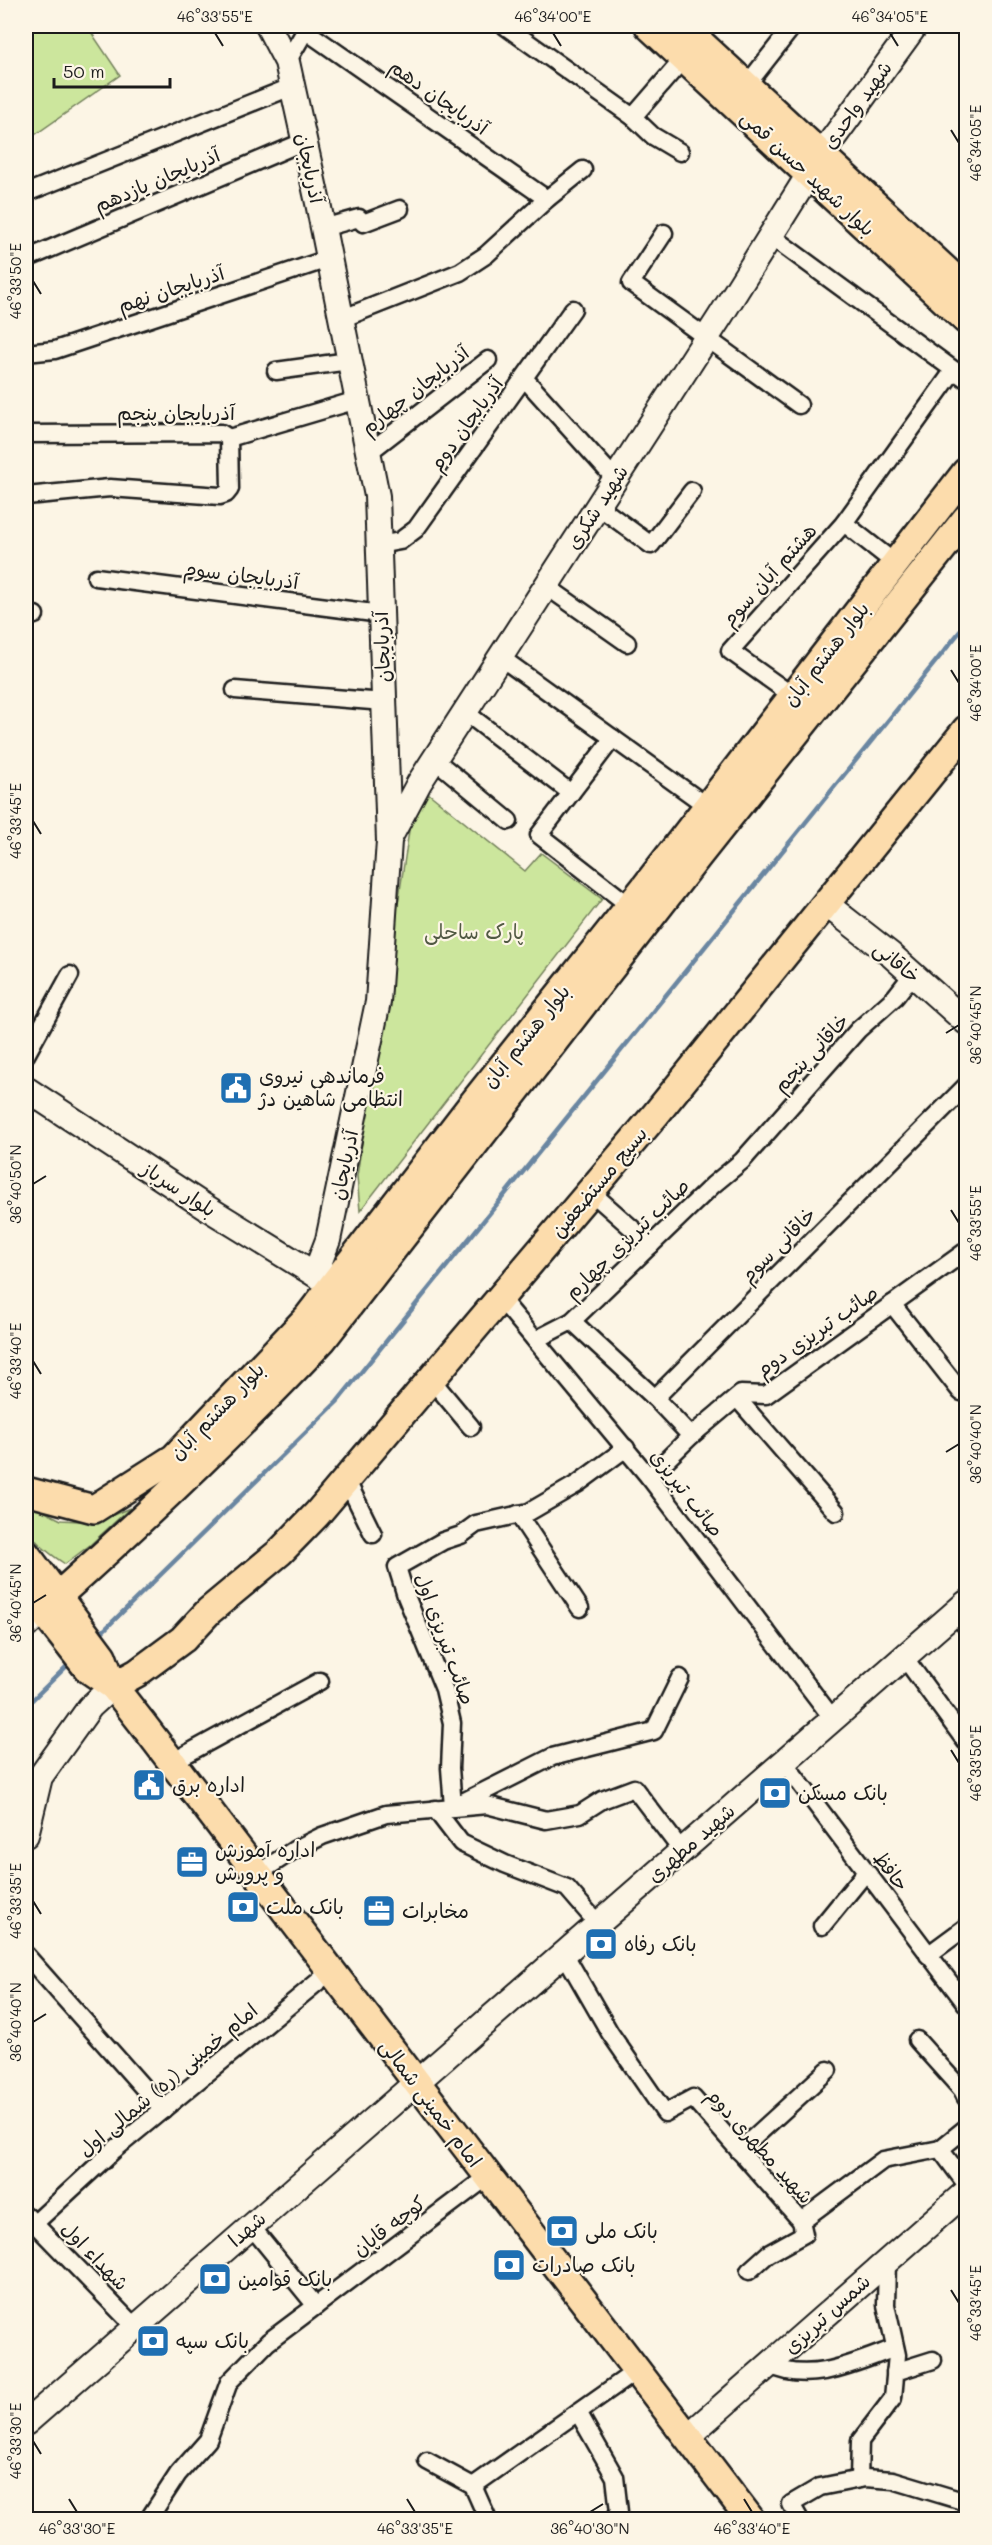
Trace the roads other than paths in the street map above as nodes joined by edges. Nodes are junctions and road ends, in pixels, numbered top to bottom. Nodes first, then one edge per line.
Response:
1 (268, 26) edge
2 (505, 26) edge
3 (649, 26) edge
4 (682, 26) edge
5 (794, 26) edge
6 (915, 26) edge
7 (307, 28) edge
8 (684, 58) junction
9 (287, 62) junction
10 (746, 86) junction
11 (291, 87) junction
12 (633, 117) junction
13 (305, 141) junction
14 (680, 152) dead end
15 (815, 165) junction
16 (583, 170) dead end
17 (26, 193) edge
18 (547, 199) junction
19 (400, 209) dead end
20 (322, 228) junction
21 (664, 233) dead end
22 (771, 236) junction
23 (26, 259) edge
24 (328, 259) junction
25 (966, 289) edge
26 (573, 309) dead end
27 (340, 319) junction
28 (966, 320) edge
29 (708, 336) junction
30 (26, 353) edge
31 (349, 360) junction
32 (488, 360) dead end
33 (276, 371) dead end
34 (960, 374) edge
35 (525, 379) junction
36 (357, 399) junction
37 (799, 405) dead end
38 (26, 434) edge
39 (229, 438) junction
40 (368, 453) junction
41 (966, 472) edge
42 (615, 479) junction
43 (692, 490) dead end
44 (26, 496) edge
45 (598, 506) junction
46 (966, 519) edge
47 (844, 523) junction
48 (379, 545) junction
49 (896, 564) junction
50 (96, 577) dead end
51 (546, 586) junction
52 (381, 614) junction
53 (627, 643) dead end
54 (500, 657) junction
55 (236, 690) dead end
56 (793, 696) junction
57 (384, 702) junction
58 (465, 712) junction
59 (966, 730) edge
60 (613, 738) junction
61 (434, 759) junction
62 (571, 793) junction
63 (717, 814) junction
64 (509, 821) dead end
65 (389, 841) junction
66 (826, 904) junction
67 (630, 906) junction
68 (913, 974) junction
69 (70, 975) dead end
70 (966, 1022) edge
71 (545, 1032) junction
72 (26, 1055) edge
73 (966, 1086) edge
74 (26, 1088) edge
75 (742, 1161) joint
76 (591, 1192) junction
77 (651, 1245) junction
78 (966, 1251) edge
79 (333, 1287) junction
80 (501, 1299) junction
81 (894, 1302) junction
82 (572, 1321) junction
83 (535, 1340) junction
84 (431, 1379) junction
85 (961, 1392) dead end
86 (655, 1398) junction
87 (737, 1398) junction
88 (471, 1427) dead end
89 (691, 1436) junction
90 (626, 1448) junction
91 (649, 1477) junction
92 (346, 1479) junction
93 (26, 1491) edge
94 (836, 1512) dead end
95 (518, 1514) junction
96 (373, 1534) dead end
97 (26, 1554) edge
98 (26, 1590) edge
99 (580, 1608) dead end
100 (963, 1614) edge
101 (51, 1615) edge
102 (904, 1658) junction
103 (102, 1668) junction
104 (680, 1678) dead end
105 (320, 1680) dead end
106 (833, 1719) junction
107 (966, 1742) edge
108 (172, 1762) junction
109 (784, 1762) junction
110 (453, 1807) junction
111 (435, 1809) junction
112 (26, 1835) edge
113 (682, 1851) junction
114 (866, 1872) junction
115 (257, 1874) junction
116 (598, 1924) junction
117 (822, 1926) dead end
118 (966, 1927) edge
119 (564, 1953) junction
120 (26, 1955) edge
121 (928, 1955) junction
122 (331, 1971) junction
123 (966, 2004) edge
124 (916, 2040) dead end
125 (828, 2070) dead end
126 (415, 2083) junction
127 (966, 2098) edge
128 (162, 2110) junction
129 (966, 2128) edge
130 (940, 2149) junction
131 (740, 2151) junction
132 (487, 2177) junction
133 (966, 2184) edge
134 (966, 2192) edge
135 (30, 2219) edge
136 (801, 2222) junction
137 (251, 2226) junction
138 (887, 2261) junction
139 (749, 2271) dead end
140 (316, 2306) junction
141 (135, 2327) junction
142 (895, 2348) junction
143 (933, 2360) dead end
144 (770, 2365) junction
145 (636, 2371) junction
146 (895, 2372) junction
147 (578, 2412) junction
148 (26, 2423) edge
149 (687, 2437) junction
150 (427, 2461) dead end
151 (859, 2479) junction
152 (473, 2486) junction
153 (966, 2502) edge
154 (148, 2520) edge
155 (488, 2520) edge
156 (613, 2520) edge
157 (751, 2520) edge
158 (797, 2520) edge

1 - 9 street, آذربایجان
2 - 12 street
3 - 8 main road, بلوار شهید حسن قمی
4 - 10 main road, بلوار شهید حسن قمی
5 - 10 street
6 - 15 street, شهید واحدی
7 - 9 street
7 - 18 street, آذربایجان دهم
8 - 12 street
8 - 15 main road, بلوار شهید حسن قمی
9 - 11 street, آذربایجان
10 - 15 main road, بلوار شهید حسن قمی
11 - 13 street, آذربایجان
11 - 17 street
12 - 14 street
13 - 20 street, آذربایجان
13 - 23 street, آذربایجان یازدهم
15 - 22 street, شهید شکری
15 - 25 main road, بلوار شهید حسن قمی
15 - 28 main road, بلوار شهید حسن قمی
16 - 18 street
18 - 27 street
19 - 20 street
20 - 24 street, آذربایجان
21 - 29 street
22 - 29 street, شهید شکری
22 - 34 street
24 - 27 street, آذربایجان
24 - 30 street, آذربایجان نهم
26 - 35 street, آذربایجان دوم
27 - 31 street, آذربایجان
29 - 37 street
29 - 42 street, شهید شکری
31 - 33 street
31 - 36 street, آذربایجان
32 - 40 street, آذربایجان چهارم
34 - 47 street
35 - 42 street
35 - 48 street, آذربایجان دوم
36 - 39 street, آذربایجان پنجم
36 - 40 street, آذربایجان
38 - 39 street, آذربایجان پنجم
39 - 44 street
40 - 48 street, آذربایجان
41 - 49 main road, بلوار هشتم آبان
42 - 45 street, شهید شکری
43 - 45 street
45 - 51 street, شهید شکری
46 - 63 main road, بلوار هشتم آبان
47 - 49 street
47 - 56 street, هشتم آبان سوم
48 - 52 street, آذربایجان
49 - 56 main road, بلوار هشتم آبان
50 - 52 street, آذربایجان سوم
51 - 53 street
51 - 54 street, شهید شکری
52 - 57 street, آذربایجان
54 - 58 street, شهید شکری
54 - 60 street
55 - 57 street
56 - 63 main road, بلوار هشتم آبان
57 - 65 street, آذربایجان
58 - 61 street, شهید شکری
58 - 62 street
59 - 66 main road, بسیج مستضعفین
60 - 62 street
60 - 63 street
61 - 64 street
61 - 65 street, شهید شکری
62 - 67 street
63 - 67 main road, بلوار هشتم آبان
63 - 71 main road, بلوار هشتم آبان
65 - 79 street, آذربایجان
66 - 68 street, خاقانی
66 - 76 main road, بسیج مستضعفین
67 - 71 main road, بلوار هشتم آبان
68 - 70 street, خاقانی
68 - 75 street, خاقانی پنجم
69 - 72 street
71 - 79 main road, بلوار هشتم آبان
73 - 86 street, خاقانی سوم
74 - 79 street, بلوار سرباز
75 - 77 street, صائب تبریزی چهارم
76 - 77 street
76 - 80 main road, بسیج مستضعفین
77 - 82 street, صائب تبریزی چهارم
78 - 81 street, صائب تبریزی دوم
79 - 93 main road, بلوار هشتم آبان
79 - 101 main road, بلوار هشتم آبان
80 - 83 street, صائب تبریزی
80 - 84 main road, بسیج مستضعفین
81 - 85 street
81 - 87 street, صائب تبریزی دوم
82 - 83 street, صائب تبریزی چهارم
82 - 86 street
83 - 90 street, صائب تبریزی
84 - 88 street
84 - 92 main road, بسیج مستضعفین
86 - 89 street
87 - 89 street
87 - 94 street
89 - 91 street
90 - 91 street, صائب تبریزی
90 - 95 street, صائب تبریزی اول
91 - 106 street, صائب تبریزی
92 - 96 street
92 - 103 main road, بسیج مستضعفین
95 - 99 street
95 - 110 street, صائب تبریزی اول
97 - 101 main road
98 - 101 main road
100 - 102 street, شهید مطهری
101 - 103 main road, امام خمینی شمالی
102 - 106 street, شهید مطهری
102 - 107 street
103 - 108 main road, امام خمینی شمالی
103 - 112 street
104 - 110 street
105 - 108 street
106 - 109 street, شهید مطهری
108 - 115 main road, امام خمینی شمالی
109 - 113 street, شهید مطهری
109 - 114 street, حافظ
110 - 111 street
110 - 113 street
111 - 115 street
111 - 116 street
113 - 116 street, شهید مطهری
114 - 117 street
114 - 121 street, حافظ
115 - 122 main road, امام خمینی شمالی
116 - 119 street, شهید مطهری
118 - 121 street
119 - 126 street, شهید مطهری
119 - 131 street, شهید مطهری دوم
120 - 128 street
121 - 123 street, حافظ
122 - 126 main road, امام خمینی شمالی
122 - 128 street, امام خمینی (ره) شمالی اول
124 - 127 street
125 - 131 street
126 - 132 main road, امام خمینی شمالی
126 - 137 street, شهدا
128 - 135 street, امام خمینی (ره) شمالی اول
129 - 130 street
130 - 133 street
130 - 136 street
131 - 136 street, شهید مطهری دوم
132 - 140 street, کوچه قاپان
132 - 145 main road, امام خمینی شمالی
134 - 138 street, شمس تبریزی
135 - 141 street, شهداء اول
136 - 139 street
137 - 140 street
137 - 141 street, شهدا
138 - 142 street
138 - 144 street, شمس تبریزی
140 - 154 street, کوچه قاپان
141 - 148 street, شهدا
142 - 144 street
142 - 146 street
143 - 146 street
144 - 149 street, شمس تبریزی
145 - 147 street
145 - 149 main road, امام خمینی شمالی
146 - 151 street
147 - 152 street
147 - 156 street
149 - 157 main road, امام خمینی شمالی
150 - 152 street
151 - 153 street
151 - 158 street
152 - 155 street

